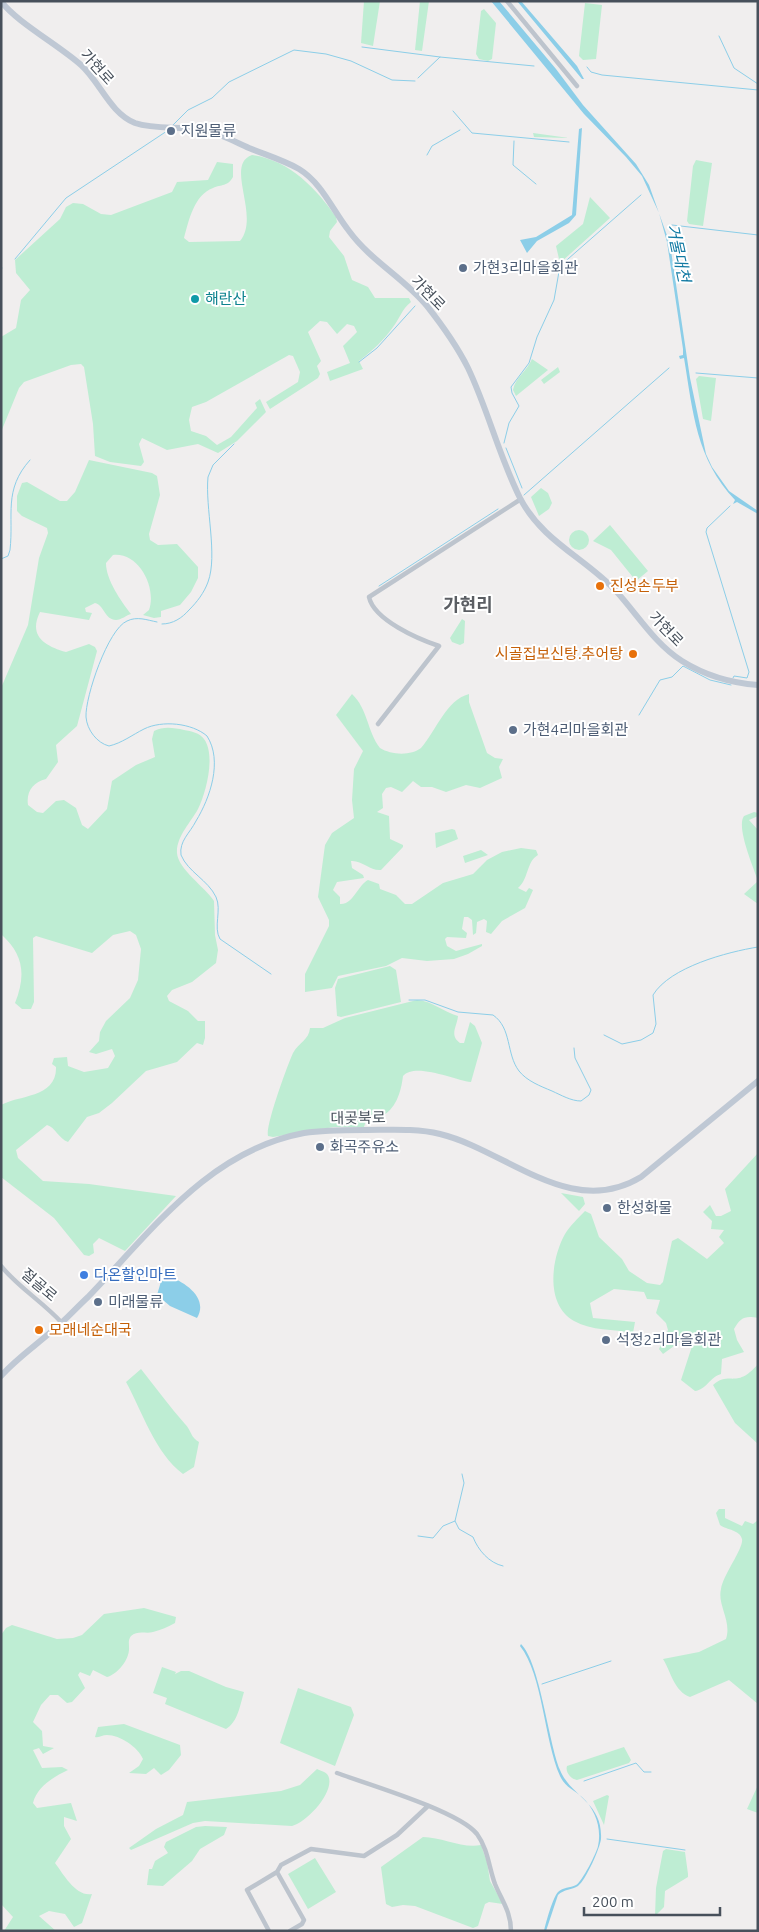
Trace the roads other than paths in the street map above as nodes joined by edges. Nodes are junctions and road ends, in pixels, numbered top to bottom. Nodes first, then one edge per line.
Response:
1 (1, 1) edge
2 (507, 1) edge
3 (577, 86) dead end
4 (520, 499) junction
5 (758, 685) edge
6 (378, 724) dead end
7 (758, 1081) edge
8 (1, 1266) edge
9 (62, 1323) junction
10 (1, 1376) edge
11 (337, 1773) dead end
12 (428, 1806) junction
13 (277, 1872) junction
14 (269, 1931) edge
15 (290, 1931) edge
16 (511, 1931) edge

1 - 4 street, 가현로
2 - 3 street
4 - 5 street, 가현로
4 - 6 street
7 - 9 street, 대곶북로
8 - 9 street, 절골로
9 - 10 street, 대곶북로
11 - 12 street
12 - 13 street
12 - 16 street
13 - 14 street
13 - 15 street

